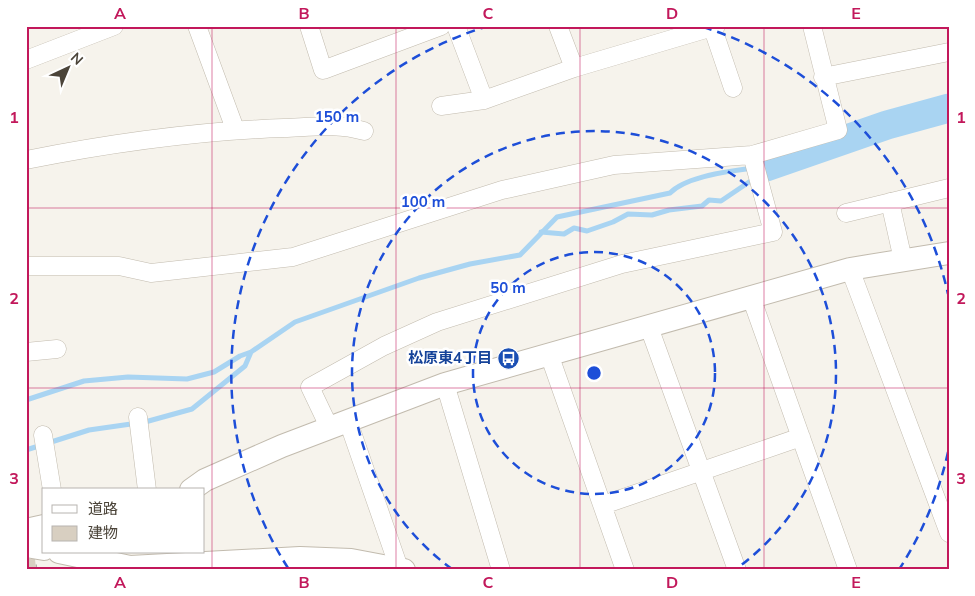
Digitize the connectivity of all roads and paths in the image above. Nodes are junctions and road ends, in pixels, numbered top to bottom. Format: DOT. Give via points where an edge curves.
graph roads {
  1 [pos="114,26"];
  2 [pos="197,26"];
  3 [pos="309,26"];
  4 [pos="442,26"];
  5 [pos="456,26"];
  6 [pos="558,26"];
  7 [pos="812,26"];
  8 [pos="713,27"];
  9 [pos="949,52"];
  10 [pos="26,60"];
  11 [pos="574,68"];
  12 [pos="823,77"];
  13 [pos="733,88"];
  14 [pos="484,100"];
  15 [pos="442,106"];
  16 [pos="235,129"];
  17 [pos="364,130"];
  18 [pos="752,155"];
  19 [pos="26,160"];
  20 [pos="949,188"];
  21 [pos="890,202"];
  22 [pos="846,213"];
  23 [pos="949,254"];
  24 [pos="903,260"];
  25 [pos="26,266"];
  26 [pos="850,269"];
  27 [pos="751,297"];
  28 [pos="649,327"];
  29 [pos="56,349"];
  30 [pos="26,352"];
  31 [pos="549,354"];
  32 [pos="445,384"];
  33 [pos="138,417"];
  34 [pos="339,425"];
  35 [pos="43,435"];
  36 [pos="801,437"];
  37 [pos="701,471"];
  38 [pos="52,488"];
  39 [pos="147,488"];
  40 [pos="193,488"];
  41 [pos="603,506"];
  42 [pos="42,526"];
  43 [pos="26,530"];
  44 [pos="949,533"];
  45 [pos="26,546"];
  46 [pos="42,549"];
  47 [pos="68,554"];
  48 [pos="299,564"];
  49 [pos="205,566"];
  50 [pos="401,569"];
  51 [pos="501,570"];
  52 [pos="625,570"];
  53 [pos="737,570"];
  54 [pos="848,570"];
  1 -- 10 [label="street"];
  2 -- 16 [label="street"];
  3 -- 4 [label="street" via="323,70"];
  5 -- 14 [label="street"];
  6 -- 11 [label="street"];
  7 -- 12 [label="street"];
  8 -- 11 [label="street"];
  8 -- 13 [label="street"];
  9 -- 12 [label="street"];
  11 -- 14 [label="street"];
  12 -- 18 [label="street" via="838,130"];
  14 -- 15 [label="street"];
  16 -- 17 [label="street" via="344,125"];
  16 -- 19 [label="street" via="98,146"];
  18 -- 25 [label="street" via="614,165 558,177 502,190 293,257 151,272 119,266"];
  18 -- 34 [label="street" via="773,232 622,264 437,322 393,342 310,388"];
  20 -- 21 [label="street"];
  21 -- 22 [label="street"];
  21 -- 24 [label="street"];
  23 -- 24 [label="street"];
  24 -- 26 [label="street"];
  26 -- 27 [label="street"];
  26 -- 44 [label="street"];
  27 -- 28 [label="street"];
  27 -- 36 [label="street"];
  28 -- 31 [label="street"];
  28 -- 37 [label="street"];
  29 -- 30 [label="street"];
  31 -- 32 [label="street"];
  31 -- 41 [label="street"];
  32 -- 34 [label="street"];
  32 -- 51 [label="street"];
  33 -- 39 [label="street"];
  34 -- 40 [label="street" via="230,469"];
  34 -- 50 [label="street"];
  35 -- 38 [label="street"];
  36 -- 37 [label="street"];
  36 -- 54 [label="street"];
  37 -- 41 [label="street"];
  37 -- 53 [label="street"];
  41 -- 52 [label="street"];
  42 -- 43 [label="street"];
  45 -- 46 [label="street"];
  47 -- 49 [label="street" via="130,567"];
  48 -- 49 [label="street"];
  48 -- 50 [label="street" via="351,560"];
}
